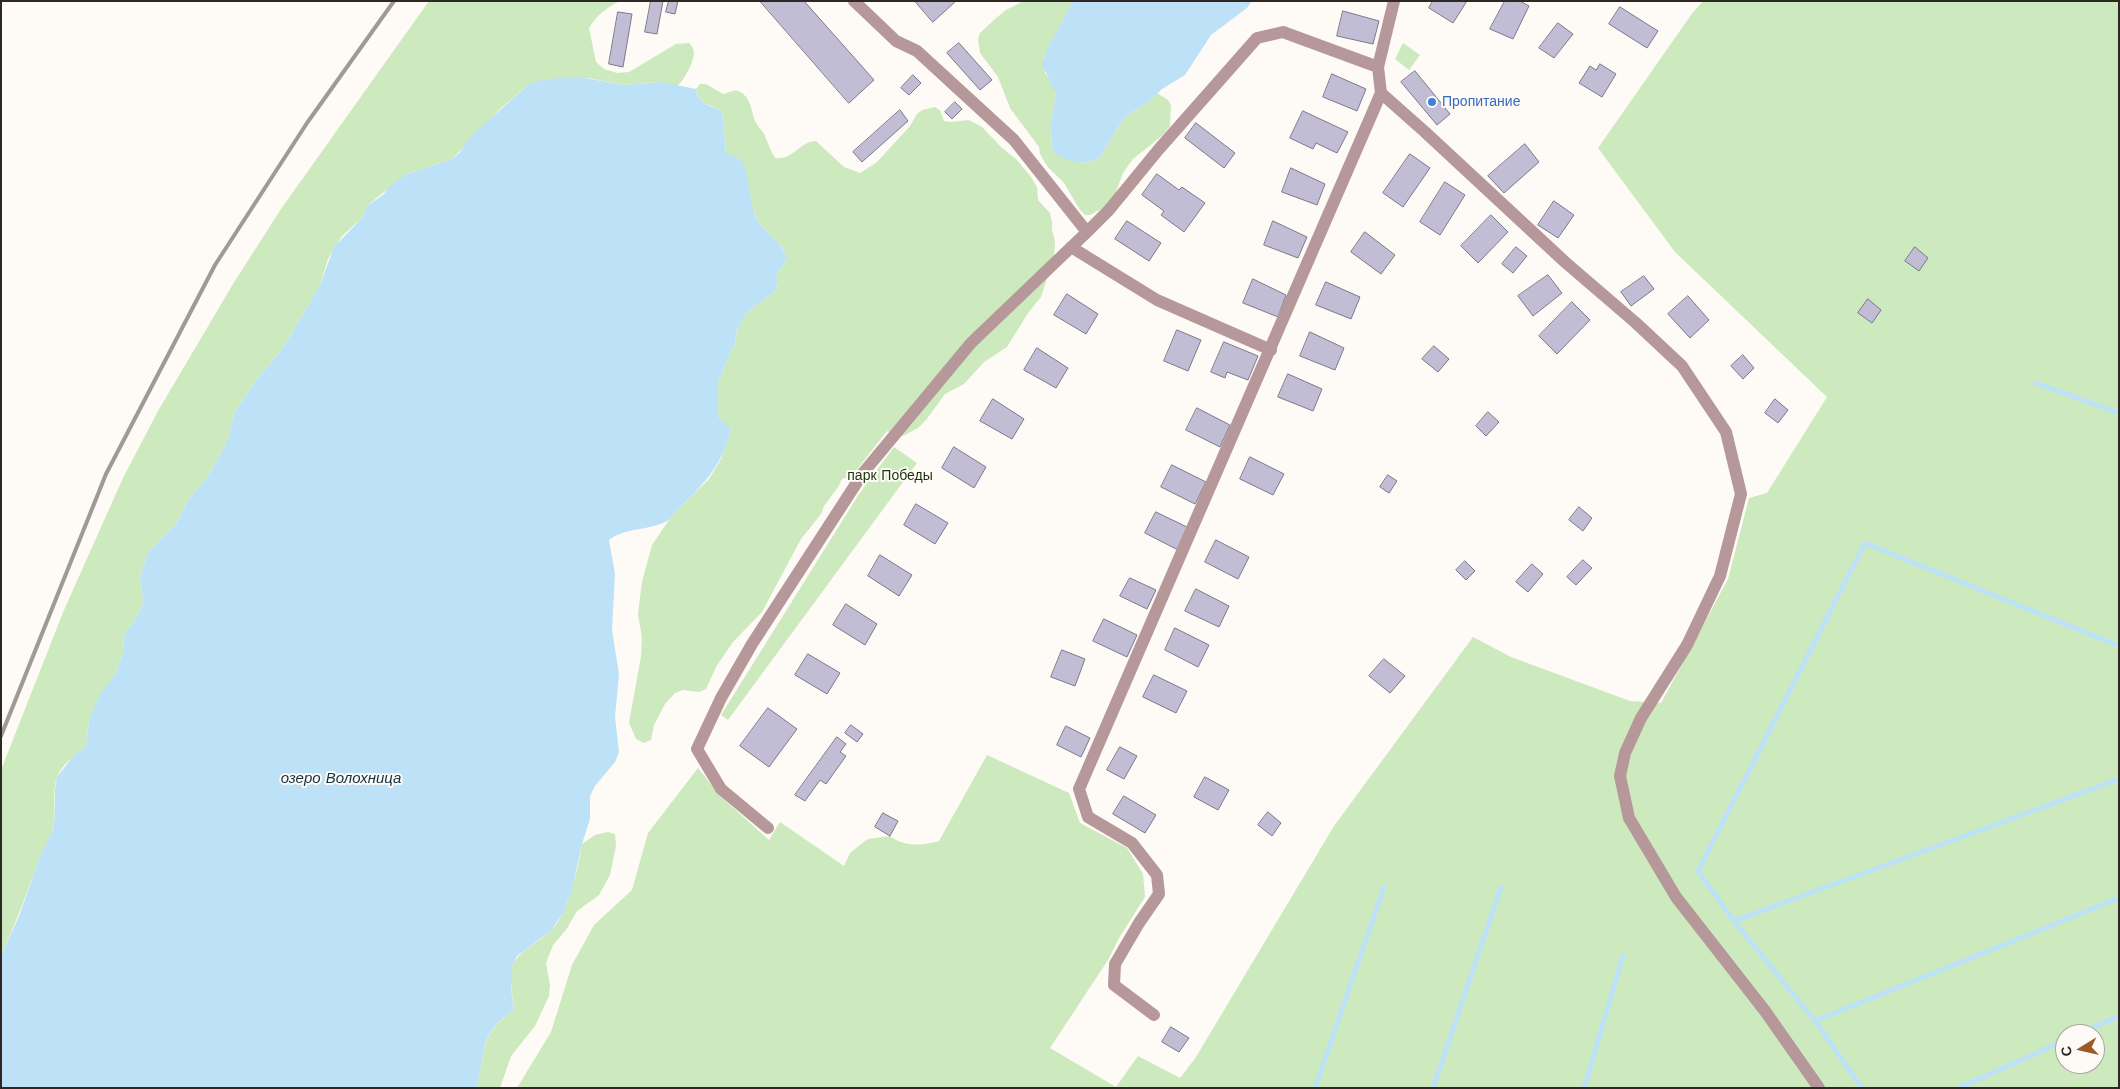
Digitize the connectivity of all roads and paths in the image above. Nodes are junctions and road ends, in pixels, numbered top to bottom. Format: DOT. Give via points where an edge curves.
graph roads {
  1 [pos="854,1"];
  2 [pos="1394,1"];
  3 [pos="1378,68"];
  4 [pos="1381,93"];
  5 [pos="1086,232"];
  6 [pos="1072,247"];
  7 [pos="1270,350"];
  8 [pos="768,828"];
  9 [pos="1154,1015"];
  10 [pos="1819,1088"];
  1 -- 5 [label="street" via="896,41 917,51 1014,140"];
  2 -- 3 [label="street"];
  3 -- 4 [label="street"];
  3 -- 5 [label="street" via="1283,32 1257,38 1159,148 1109,210"];
  4 -- 7 [label="street"];
  4 -- 10 [label="street" via="1682,366 1726,432 1741,494 1720,576 1687,645 1641,718 1625,753 1620,776 1629,818 1676,897 1765,1011"];
  5 -- 6 [label="street"];
  6 -- 7 [label="street" via="1157,300"];
  6 -- 8 [label="street" via="971,343 863,473 752,644 721,698 697,749 721,789"];
  7 -- 9 [label="street" via="1079,789 1088,816 1132,843 1157,875 1160,894 1115,964 1114,985"];
}
